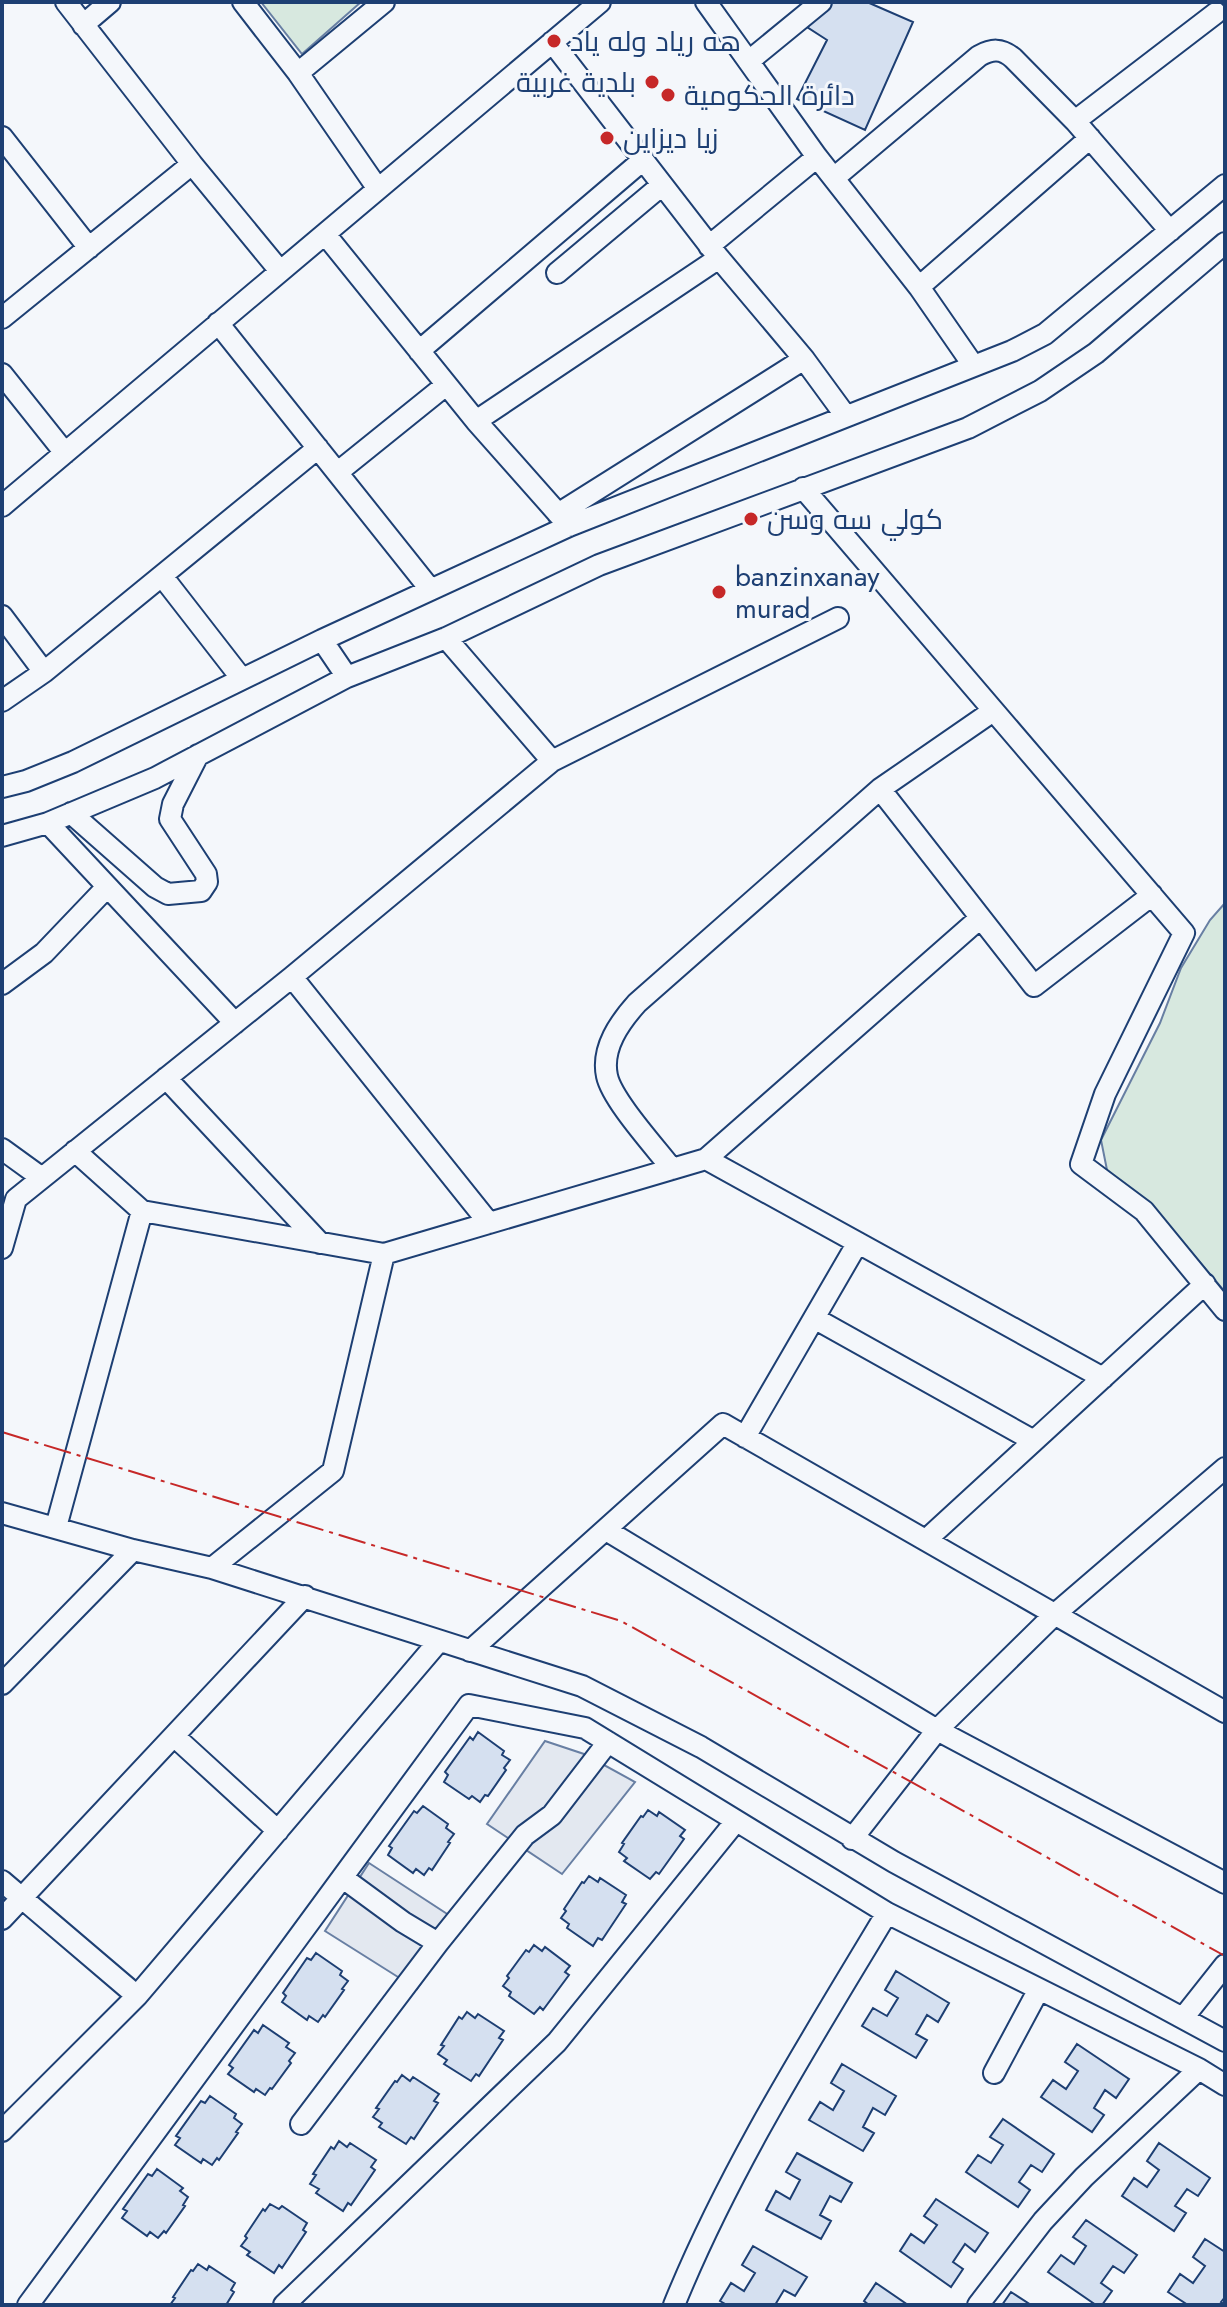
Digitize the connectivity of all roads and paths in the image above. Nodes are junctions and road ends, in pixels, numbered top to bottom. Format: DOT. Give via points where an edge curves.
graph roads {
  1 [pos="66,2"];
  2 [pos="110,2"];
  3 [pos="243,2"];
  4 [pos="384,2"];
  5 [pos="600,2"];
  6 [pos="706,2"];
  7 [pos="821,2"];
  8 [pos="1213,11"];
  9 [pos="83,25"];
  10 [pos="552,42"];
  11 [pos="749,61"];
  12 [pos="298,73"];
  13 [pos="1075,121"];
  14 [pos="2,137"];
  15 [pos="1090,138"];
  16 [pos="817,157"];
  17 [pos="643,160"];
  18 [pos="192,164"];
  19 [pos="834,178"];
  20 [pos="662,185"];
  21 [pos="1225,185"];
  22 [pos="378,189"];
  23 [pos="1170,231"];
  24 [pos="325,234"];
  25 [pos="1225,243"];
  26 [pos="89,248"];
  27 [pos="714,252"];
  28 [pos="280,271"];
  29 [pos="557,273"];
  30 [pos="919,287"];
  31 [pos="2,318"];
  32 [pos="218,323"];
  33 [pos="419,351"];
  34 [pos="804,359"];
  35 [pos="973,365"];
  36 [pos="2,374"];
  37 [pos="446,385"];
  38 [pos="845,415"];
  39 [pos="476,421"];
  40 [pos="318,448"];
  41 [pos="65,453"];
  42 [pos="338,472"];
  43 [pos="803,488"];
  44 [pos="2,506"];
  45 [pos="563,520"];
  46 [pos="162,576"];
  47 [pos="430,589"];
  48 [pos="2,616"];
  49 [pos="838,618"];
  50 [pos="446,638"];
  51 [pos="322,640"];
  52 [pos="44,672"];
  53 [pos="347,677"];
  54 [pos="242,679"];
  55 [pos="2,701"];
  56 [pos="993,711"];
  57 [pos="198,755"];
  58 [pos="552,761"];
  59 [pos="2,787"];
  60 [pos="880,789"];
  61 [pos="71,813"];
  62 [pos="48,823"];
  63 [pos="2,836"];
  64 [pos="107,887"];
  65 [pos="1152,895"];
  66 [pos="979,919"];
  67 [pos="292,977"];
  68 [pos="2,984"];
  69 [pos="235,1023"];
  70 [pos="166,1078"];
  71 [pos="2,1149"];
  72 [pos="75,1151"];
  73 [pos="706,1159"];
  74 [pos="672,1169"];
  75 [pos="42,1178"];
  76 [pos="142,1211"];
  77 [pos="489,1223"];
  78 [pos="320,1243"];
  79 [pos="857,1244"];
  80 [pos="2,1248"];
  81 [pos="384,1254"];
  82 [pos="1205,1284"];
  83 [pos="1225,1310"];
  84 [pos="814,1318"];
  85 [pos="1103,1378"];
  86 [pos="745,1437"];
  87 [pos="1034,1441"];
  88 [pos="1225,1468"];
  89 [pos="2,1513"];
  90 [pos="56,1527"];
  91 [pos="606,1530"];
  92 [pos="926,1540"];
  93 [pos="133,1550"];
  94 [pos="212,1568"];
  95 [pos="305,1596"];
  96 [pos="1055,1614"];
  97 [pos="439,1641"];
  98 [pos="470,1651"];
  99 [pos="2,1684"];
  100 [pos="1225,1712"];
  101 [pos="937,1730"];
  102 [pos="174,1736"];
  103 [pos="608,1742"];
  104 [pos="736,1821"];
  105 [pos="278,1831"];
  106 [pos="852,1839"];
  107 [pos="343,1878"];
  108 [pos="2,1881"];
  109 [pos="1225,1883"];
  110 [pos="23,1897"];
  111 [pos="887,1913"];
  112 [pos="2,1919"];
  113 [pos="438,1943"];
  114 [pos="1225,1965"];
  115 [pos="1039,1989"];
  116 [pos="137,1996"];
  117 [pos="1183,2018"];
  118 [pos="1225,2041"];
  119 [pos="1199,2069"];
  120 [pos="994,2073"];
  121 [pos="1225,2085"];
  122 [pos="301,2124"];
  123 [pos="2,2131"];
  124 [pos="28,2305"];
  125 [pos="284,2305"];
  126 [pos="674,2305"];
  127 [pos="978,2305"];
  1 -- 9 [label="street"];
  2 -- 9 [label="street"];
  3 -- 12 [label="street"];
  4 -- 12 [label="street"];
  5 -- 10 [label="street"];
  6 -- 11 [label="street"];
  7 -- 11 [label="street"];
  8 -- 13 [label="street"];
  9 -- 18 [label="street"];
  10 -- 17 [label="street"];
  10 -- 22 [label="street"];
  11 -- 16 [label="street"];
  12 -- 22 [label="street"];
  13 -- 15 [label="street"];
  13 -- 19 [label="street" via="1006,52 988,51"];
  14 -- 26 [label="street"];
  15 -- 23 [label="street"];
  15 -- 30 [label="street"];
  16 -- 19 [label="street"];
  16 -- 27 [label="street"];
  17 -- 20 [label="street"];
  17 -- 33 [label="street"];
  18 -- 26 [label="street"];
  18 -- 28 [label="street"];
  19 -- 30 [label="street"];
  20 -- 27 [label="street"];
  20 -- 29 [label="street"];
  21 -- 23 [label="street"];
  22 -- 24 [label="street"];
  23 -- 35 [label="street" via="1045,334"];
  24 -- 28 [label="street"];
  24 -- 33 [label="street"];
  25 -- 43 [label="street" via="1096,353 1040,391 968,428"];
  26 -- 31 [label="street"];
  27 -- 34 [label="street"];
  27 -- 39 [label="street"];
  28 -- 32 [label="street"];
  30 -- 35 [label="street"];
  32 -- 40 [label="street"];
  32 -- 41 [label="street"];
  33 -- 37 [label="street"];
  34 -- 38 [label="street"];
  34 -- 45 [label="street"];
  35 -- 38 [label="street"];
  36 -- 41 [label="street"];
  37 -- 39 [label="street"];
  37 -- 42 [label="street"];
  38 -- 45 [label="street"];
  39 -- 45 [label="street"];
  40 -- 42 [label="street"];
  40 -- 46 [label="street"];
  41 -- 44 [label="street"];
  42 -- 47 [label="street"];
  43 -- 50 [label="street" via="599,565"];
  43 -- 56 [label="street"];
  45 -- 47 [label="street"];
  46 -- 52 [label="street"];
  46 -- 54 [label="street"];
  47 -- 51 [label="street"];
  48 -- 52 [label="street"];
  49 -- 58 [label="street"];
  50 -- 53 [label="street"];
  50 -- 58 [label="street"];
  51 -- 53 [label="street"];
  51 -- 54 [label="street"];
  52 -- 55 [label="street"];
  53 -- 57 [label="street"];
  54 -- 59 [label="street" via="73,762"];
  56 -- 60 [label="street"];
  56 -- 65 [label="street"];
  57 -- 61 [label="street"];
  57 -- 61 [label="street" via="170,819 206,874 201,891 168,894 155,887"];
  58 -- 67 [label="street"];
  60 -- 66 [label="street"];
  60 -- 74 [label="street" via="619,1023 608,1050 607,1076"];
  61 -- 62 [label="street"];
  62 -- 63 [label="street"];
  62 -- 64 [label="street"];
  64 -- 68 [label="street" via="44,953"];
  64 -- 69 [label="street"];
  65 -- 66 [label="street" via="1034,986"];
  65 -- 82 [label="street" via="1184,933 1105,1094 1081,1164 1144,1211"];
  66 -- 73 [label="street"];
  67 -- 69 [label="street"];
  67 -- 77 [label="street"];
  69 -- 70 [label="street"];
  70 -- 72 [label="street"];
  70 -- 78 [label="street"];
  71 -- 75 [label="street"];
  72 -- 75 [label="street"];
  72 -- 76 [label="street"];
  73 -- 74 [label="street"];
  73 -- 79 [label="street"];
  74 -- 77 [label="street"];
  75 -- 80 [label="street" via="16,1199"];
  76 -- 78 [label="street"];
  76 -- 90 [label="street"];
  77 -- 81 [label="street"];
  78 -- 81 [label="street"];
  79 -- 84 [label="street"];
  79 -- 85 [label="street"];
  81 -- 94 [label="street" via="333,1471"];
  82 -- 83 [label="street"];
  82 -- 85 [label="street"];
  84 -- 86 [label="street"];
  84 -- 87 [label="street"];
  85 -- 87 [label="street"];
  86 -- 91 [label="street" via="723,1424"];
  86 -- 92 [label="street"];
  87 -- 92 [label="street"];
  88 -- 96 [label="street"];
  89 -- 90 [label="street"];
  90 -- 93 [label="street"];
  91 -- 98 [label="street"];
  91 -- 101 [label="street"];
  92 -- 96 [label="street"];
  93 -- 94 [label="street"];
  93 -- 99 [label="street"];
  94 -- 95 [label="street"];
  95 -- 97 [label="street"];
  95 -- 102 [label="street"];
  96 -- 100 [label="street"];
  96 -- 101 [label="street"];
  97 -- 98 [label="street"];
  97 -- 105 [label="street"];
  98 -- 106 [label="street" via="582,1686 701,1747"];
  101 -- 106 [label="street"];
  101 -- 109 [label="street"];
  102 -- 105 [label="street"];
  102 -- 110 [label="street"];
  103 -- 104 [label="street"];
  103 -- 107 [label="street" via="585,1728 469,1705"];
  103 -- 113 [label="street" via="552,1815 525,1835"];
  104 -- 111 [label="street"];
  104 -- 125 [label="street" via="557,2042"];
  105 -- 116 [label="street"];
  106 -- 117 [label="street"];
  107 -- 113 [label="street"];
  107 -- 124 [label="street"];
  108 -- 110 [label="street"];
  110 -- 112 [label="street"];
  110 -- 116 [label="street"];
  111 -- 115 [label="street"];
  111 -- 126 [label="street" via="779,2094"];
  113 -- 122 [label="street"];
  114 -- 117 [label="street"];
  115 -- 119 [label="street"];
  115 -- 120 [label="street"];
  116 -- 123 [label="street"];
  117 -- 118 [label="street"];
  119 -- 121 [label="street"];
  119 -- 127 [label="street" via="1084,2177"];
}
